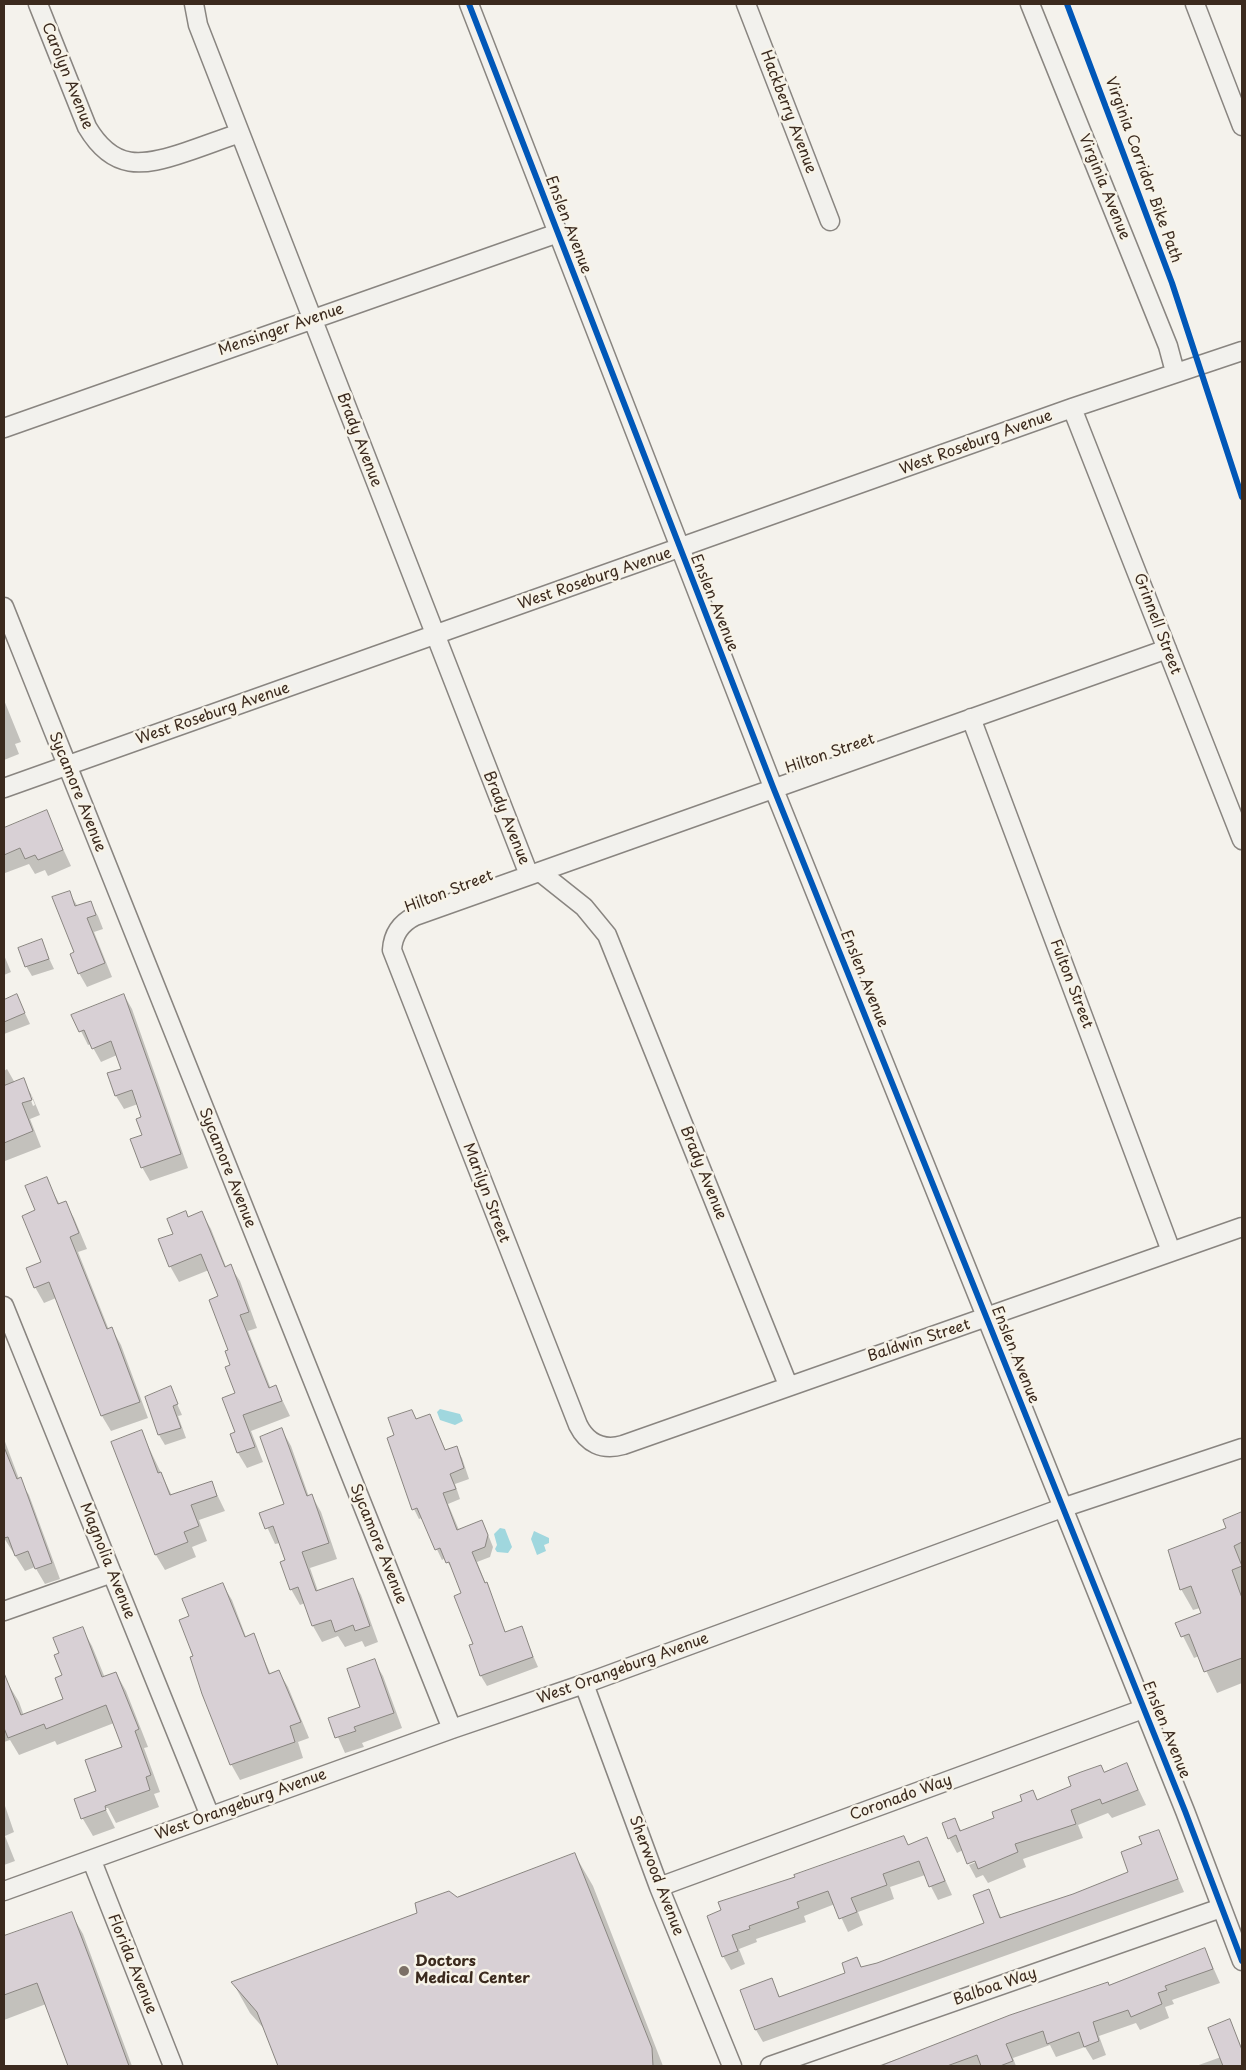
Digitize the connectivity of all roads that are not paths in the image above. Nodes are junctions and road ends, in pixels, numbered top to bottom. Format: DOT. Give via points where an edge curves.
graph roads {
  1 [pos="38,4"];
  2 [pos="194,4"];
  3 [pos="469,4"];
  4 [pos="746,4"];
  5 [pos="1030,4"];
  6 [pos="1195,4"];
  7 [pos="1242,126"];
  8 [pos="240,133"];
  9 [pos="830,221"];
  10 [pos="558,232"];
  11 [pos="313,318"];
  12 [pos="1242,351"];
  13 [pos="1175,372"];
  14 [pos="1072,408"];
  15 [pos="4,428"];
  16 [pos="680,549"];
  17 [pos="4,607"];
  18 [pos="434,636"];
  19 [pos="1167,649"];
  20 [pos="971,718"];
  21 [pos="66,766"];
  22 [pos="773,787"];
  23 [pos="4,788"];
  24 [pos="1242,840"];
  25 [pos="534,874"];
  26 [pos="396,935"];
  27 [pos="1242,1227"];
  28 [pos="1172,1251"];
  29 [pos="4,1306"];
  30 [pos="986,1319"];
  31 [pos="9,1333"];
  32 [pos="788,1385"];
  33 [pos="595,1445"];
  34 [pos="1242,1448"];
  35 [pos="1062,1508"];
  36 [pos="112,1573"];
  37 [pos="4,1611"];
  38 [pos="584,1684"];
  39 [pos="1143,1709"];
  40 [pos="452,1729"];
  41 [pos="210,1816"];
  42 [pos="92,1861"];
  43 [pos="659,1887"];
  44 [pos="4,1891"];
  45 [pos="1221,1908"];
  46 [pos="1242,1961"];
  47 [pos="173,2066"];
  48 [pos="732,2066"];
  49 [pos="770,2066"];
  1 -- 8 [label="street, Carolyn Avenue" via="87,127 106,152 122,161 147,163"];
  2 -- 8 [label="street, Brady Avenue" via="198,25"];
  3 -- 10 [label="street, Enslen Avenue"];
  4 -- 9 [label="street, Hackberry Avenue"];
  5 -- 13 [label="street, Virginia Avenue" via="1168,346"];
  6 -- 7 [label="street"];
  8 -- 11 [label="street, Brady Avenue"];
  10 -- 11 [label="street, Mensinger Avenue"];
  10 -- 16 [label="street, Enslen Avenue"];
  11 -- 15 [label="street, Mensinger Avenue"];
  11 -- 18 [label="street, Brady Avenue"];
  12 -- 13 [label="street, West Roseburg Avenue"];
  13 -- 14 [label="street, West Roseburg Avenue"];
  14 -- 16 [label="street, West Roseburg Avenue"];
  14 -- 19 [label="street, Grinnell Street"];
  16 -- 18 [label="street, West Roseburg Avenue"];
  16 -- 22 [label="street, Enslen Avenue"];
  17 -- 21 [label="street, Sycamore Avenue"];
  18 -- 21 [label="street, West Roseburg Avenue"];
  18 -- 25 [label="street, Brady Avenue"];
  19 -- 20 [label="street, Hilton Street"];
  19 -- 24 [label="street, Grinnell Street"];
  20 -- 22 [label="street, Hilton Street"];
  20 -- 28 [label="street, Fulton Street"];
  21 -- 23 [label="street, West Roseburg Avenue"];
  21 -- 40 [label="street, Sycamore Avenue"];
  22 -- 25 [label="street, Hilton Street"];
  22 -- 30 [label="street, Enslen Avenue"];
  25 -- 26 [label="street, Hilton Street" via="415,916 400,926"];
  25 -- 32 [label="street, Brady Avenue" via="584,907 607,935"];
  26 -- 33 [label="street, Marilyn Street" via="392,950 395,962 578,1425 583,1435"];
  27 -- 28 [label="street, Baldwin Street"];
  28 -- 30 [label="street, Baldwin Street"];
  29 -- 31 [label="street, Magnolia Avenue"];
  30 -- 32 [label="street, Baldwin Street"];
  30 -- 35 [label="street, Enslen Avenue"];
  31 -- 36 [label="street, Magnolia Avenue"];
  32 -- 33 [label="street, Baldwin Street" via="623,1445"];
  34 -- 35 [label="street, West Orangeburg Avenue"];
  35 -- 38 [label="street, West Orangeburg Avenue"];
  35 -- 39 [label="street, Enslen Avenue"];
  36 -- 37 [label="street"];
  36 -- 41 [label="street, Magnolia Avenue"];
  38 -- 40 [label="street, West Orangeburg Avenue"];
  38 -- 43 [label="street, Sherwood Avenue"];
  39 -- 43 [label="street, Coronado Way"];
  39 -- 45 [label="street, Enslen Avenue" via="1186,1811"];
  40 -- 41 [label="street, West Orangeburg Avenue"];
  41 -- 42 [label="street, West Orangeburg Avenue"];
  42 -- 44 [label="street, West Orangeburg Avenue"];
  42 -- 47 [label="street, Florida Avenue"];
  43 -- 48 [label="street, Sherwood Avenue"];
  45 -- 46 [label="street, Enslen Avenue"];
  45 -- 49 [label="street, Balboa Way"];
}
